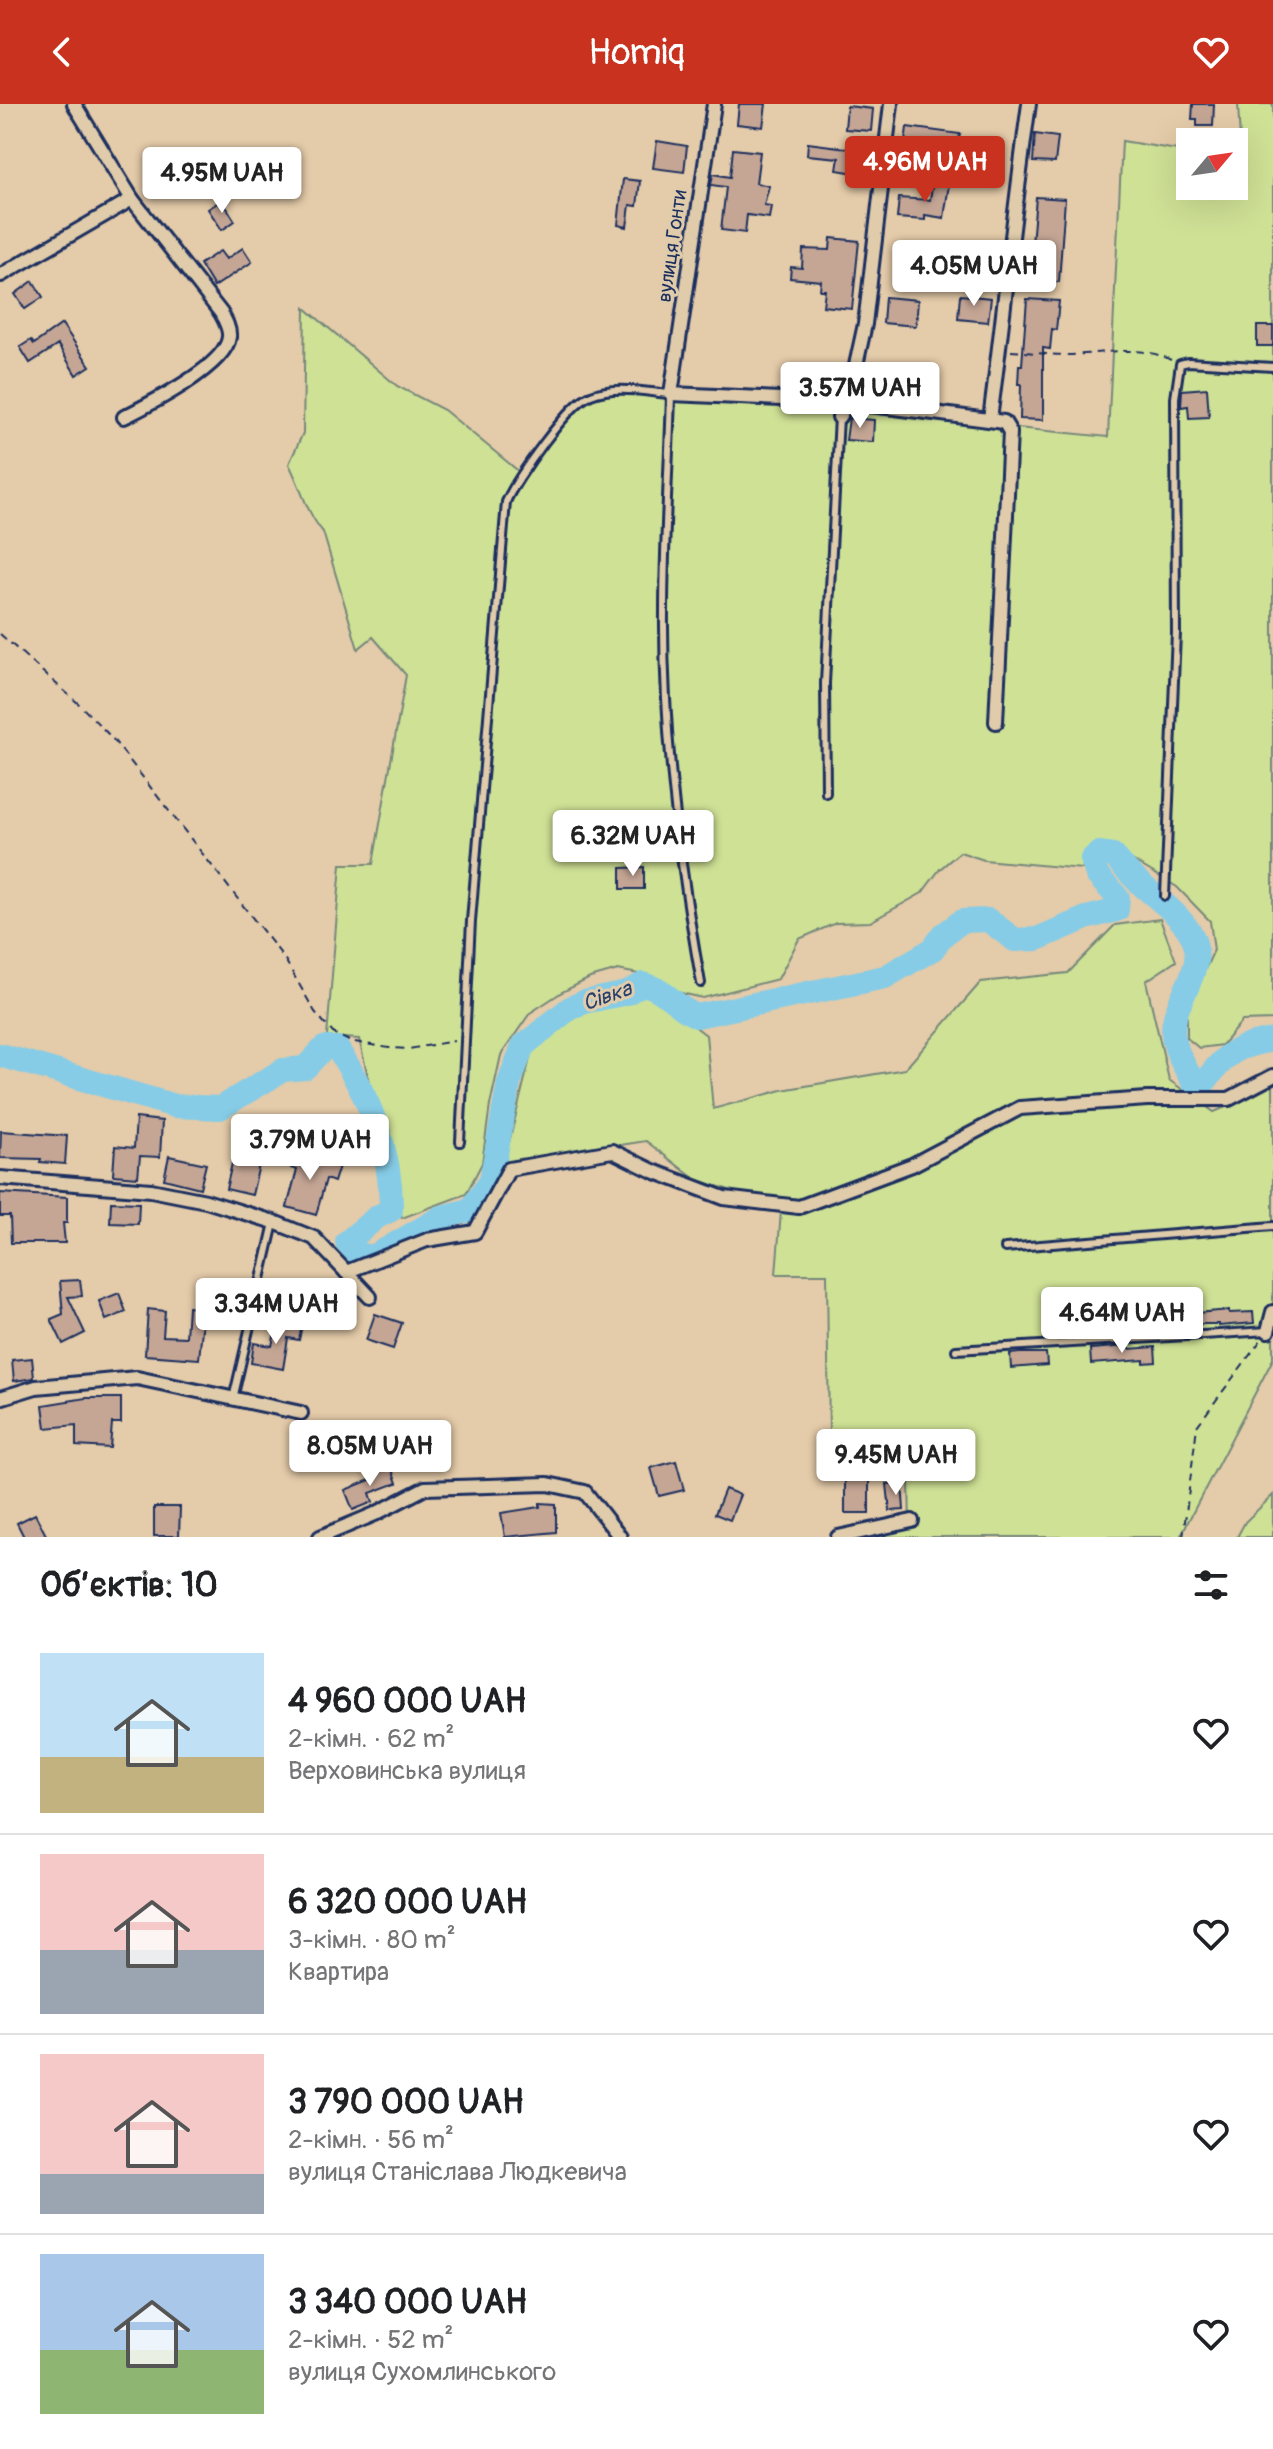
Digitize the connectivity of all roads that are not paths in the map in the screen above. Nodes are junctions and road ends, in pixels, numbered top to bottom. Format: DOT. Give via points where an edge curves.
graph roads {
  1 [pos="74,104"];
  2 [pos="714,104"];
  3 [pos="891,104"];
  4 [pos="1029,104"];
  5 [pos="132,199"];
  6 [pos="1,275"];
  7 [pos="1273,367"];
  8 [pos="671,394"];
  9 [pos="848,402"];
  10 [pos="124,417"];
  11 [pos="839,417"];
  12 [pos="990,419"];
  13 [pos="996,722"];
  14 [pos="826,793"];
  15 [pos="1165,896"];
  16 [pos="701,983"];
  17 [pos="1273,1076"];
  18 [pos="460,1142"];
  19 [pos="0,1178"];
  20 [pos="274,1222"];
  21 [pos="1273,1226"];
  22 [pos="1005,1248"];
  23 [pos="346,1272"];
  24 [pos="370,1297"];
  25 [pos="1273,1312"];
  26 [pos="1268,1331"];
  27 [pos="956,1350"];
  28 [pos="0,1398"];
  29 [pos="233,1399"];
  30 [pos="301,1413"];
  31 [pos="912,1521"];
  32 [pos="320,1537"];
  33 [pos="620,1537"];
  34 [pos="838,1537"];
  1 -- 5 [label="street"];
  2 -- 8 [label="street, вулиця Гонти"];
  3 -- 9 [label="street" via="865,324"];
  4 -- 12 [label="street"];
  5 -- 6 [label="street"];
  5 -- 10 [label="street" via="221,313 229,338 223,353 177,389"];
  7 -- 15 [label="lane" via="1180,364 1175,398 1176,633"];
  8 -- 9 [label="street"];
  8 -- 16 [label="lane" via="664,613 667,708 681,863"];
  8 -- 18 [label="lane" via="612,389 588,396 515,482 506,502 471,921"];
  9 -- 11 [label="street"];
  9 -- 12 [label="street"];
  11 -- 14 [label="lane" via="825,683"];
  12 -- 13 [label="street" via="1004,422 1010,432"];
  17 -- 23 [label="street" via="1229,1099 1020,1108 912,1165 799,1207 724,1198 612,1151 509,1169 475,1232 427,1240"];
  19 -- 20 [label="street" via="151,1190"];
  20 -- 23 [label="street" via="314,1238"];
  20 -- 29 [label="lane"];
  21 -- 22 [label="lane"];
  23 -- 24 [label="street"];
  25 -- 26 [label="street"];
  26 -- 27 [label="lane"];
  28 -- 29 [label="street" via="36,1387 137,1378"];
  29 -- 30 [label="street"];
  31 -- 34 [label="street"];
  32 -- 33 [label="street" via="425,1488 548,1484 585,1492"];
}
